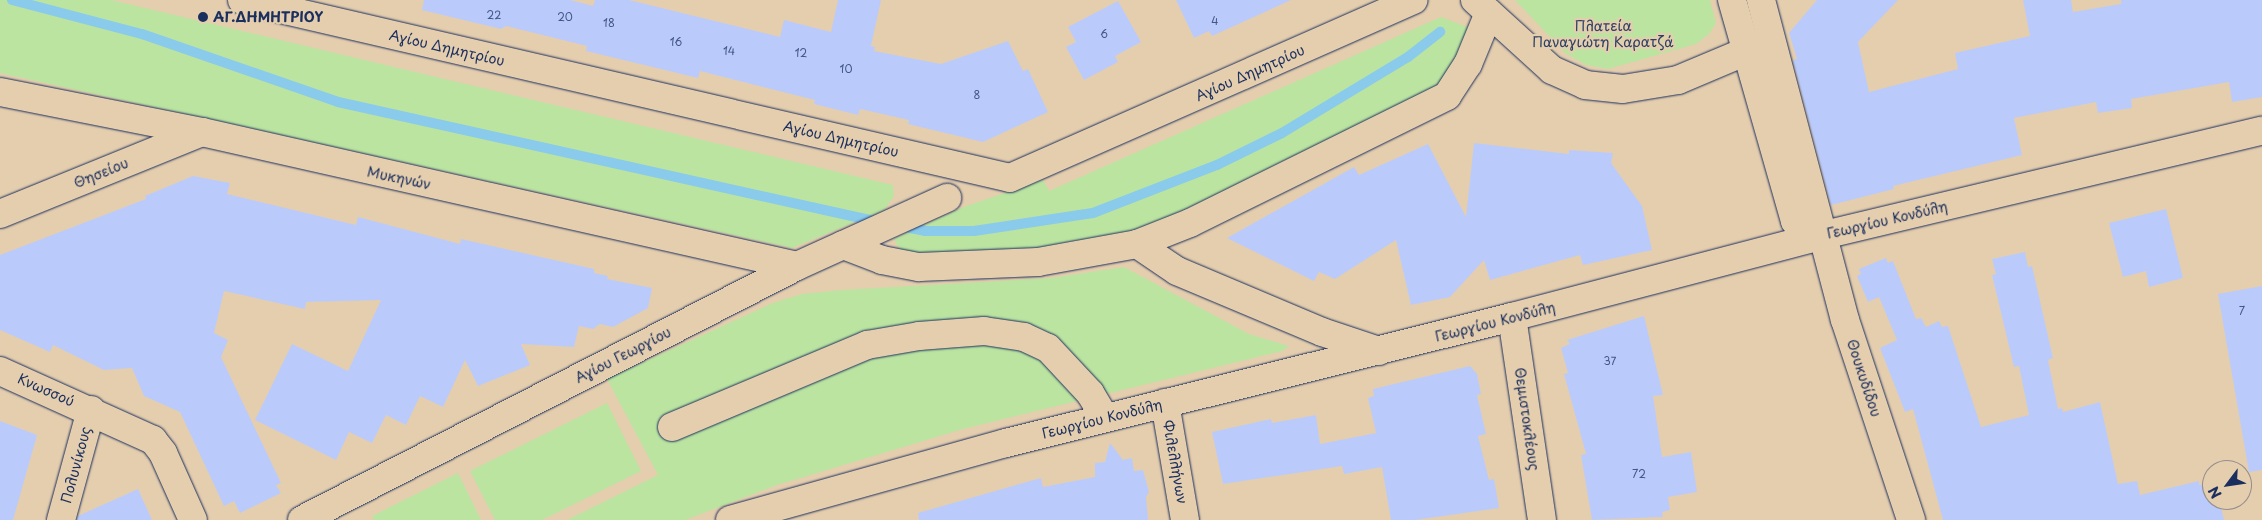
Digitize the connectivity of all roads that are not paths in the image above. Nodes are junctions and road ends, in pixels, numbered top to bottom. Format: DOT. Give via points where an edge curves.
graph roads {
  1 [pos="242,0"];
  2 [pos="1414,0"];
  3 [pos="1732,0"];
  4 [pos="1761,0"];
  5 [pos="1482,7"];
  6 [pos="1747,51"];
  7 [pos="0,92"];
  8 [pos="2262,131"];
  9 [pos="202,132"];
  10 [pos="939,201"];
  11 [pos="0,214"];
  12 [pos="1795,221"];
  13 [pos="1824,235"];
  14 [pos="853,240"];
  15 [pos="1137,244"];
  16 [pos="1782,248"];
  17 [pos="797,266"];
  18 [pos="1512,317"];
  19 [pos="1380,350"];
  20 [pos="0,371"];
  21 [pos="1165,403"];
  22 [pos="91,410"];
  23 [pos="1105,418"];
  24 [pos="672,427"];
  25 [pos="61,520"];
  26 [pos="193,520"];
  27 [pos="302,520"];
  28 [pos="730,520"];
  29 [pos="1185,520"];
  30 [pos="1542,520"];
  31 [pos="1911,520"];
  1 -- 2 [label="street, Αγίου Δημητρίου" via="1010,178"];
  3 -- 6 [label="street"];
  4 -- 13 [label="street, Θουκυδίδου"];
  5 -- 6 [label="street" via="1552,70 1585,85 1623,90 1678,80"];
  5 -- 15 [label="street" via="1468,64 1447,96 1190,223"];
  6 -- 12 [label="street"];
  7 -- 9 [label="street, Μυκηνών"];
  8 -- 13 [label="street, Γεωργίου Κονδύλη"];
  9 -- 11 [label="street, Θησείου"];
  9 -- 17 [label="street, Μυκηνών"];
  10 -- 14 [label="street, Αγίου Γεωργίου"];
  12 -- 13 [label="street" via="1809,234"];
  12 -- 16 [label="street"];
  13 -- 16 [label="street, Γεωργίου Κονδύλη"];
  13 -- 31 [label="street, Θουκυδίδου" via="1845,320"];
  14 -- 15 [label="street" via="882,260 919,268 1038,262"];
  14 -- 17 [label="street, Αγίου Γεωργίου"];
  15 -- 19 [label="street" via="1158,261 1207,285 1322,332"];
  16 -- 18 [label="street, Γεωργίου Κονδύλη"];
  17 -- 27 [label="street, Αγίου Γεωργίου"];
  18 -- 19 [label="street, Γεωργίου Κονδύλη"];
  18 -- 30 [label="street, Θεμιστοκλέους"];
  19 -- 21 [label="street, Γεωργίου Κονδύλη"];
  20 -- 22 [label="street, Κνωσσού"];
  21 -- 23 [label="street, Γεωργίου Κονδύλη"];
  21 -- 29 [label="street, Φιλελλήνων"];
  22 -- 25 [label="street, Πολυνίκους"];
  22 -- 26 [label="street, Κνωσσού" via="153,440 163,453"];
  23 -- 24 [label="street" via="1090,393 1048,348 1024,337 984,331 919,336 867,345"];
  23 -- 28 [label="street, Γεωργίου Κονδύλη" via="870,479"];
}
